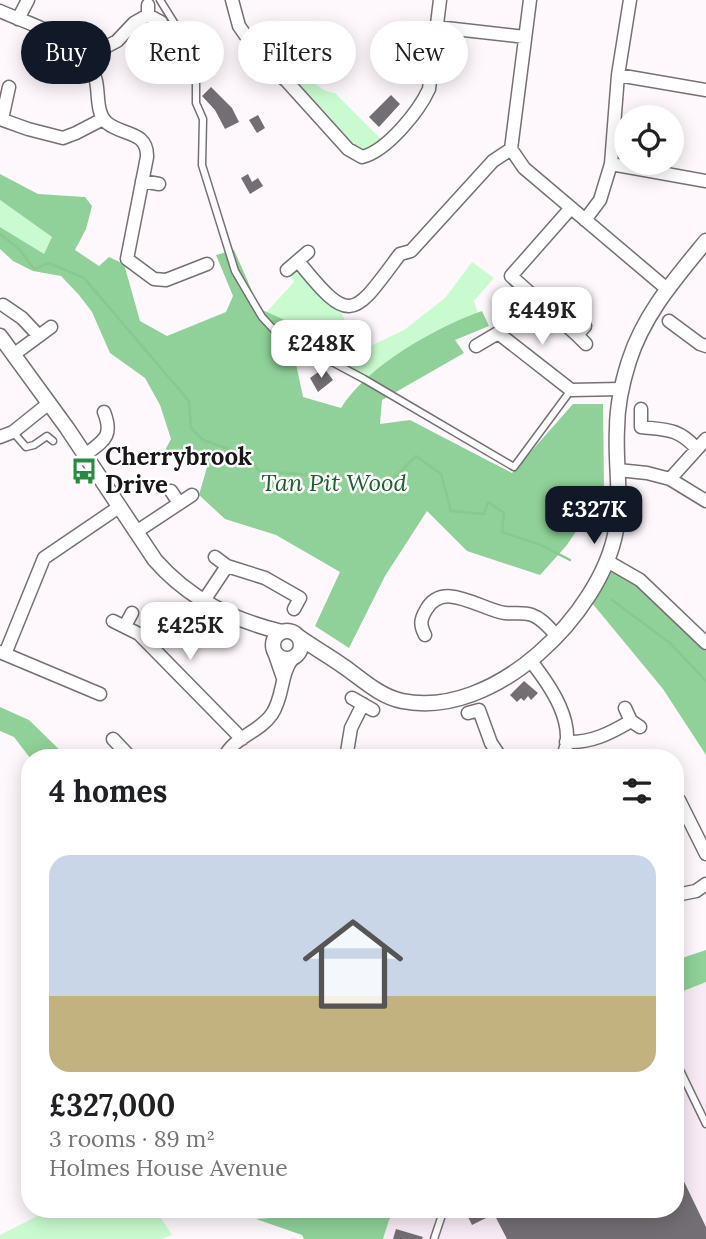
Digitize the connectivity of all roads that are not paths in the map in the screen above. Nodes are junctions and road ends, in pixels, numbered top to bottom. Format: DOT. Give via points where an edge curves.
graph roads {
  1 [pos="28,0"];
  2 [pos="232,0"];
  3 [pos="440,0"];
  4 [pos="530,0"];
  5 [pos="630,0"];
  6 [pos="152,7"];
  7 [pos="0,11"];
  8 [pos="18,19"];
  9 [pos="22,21"];
  10 [pos="438,21"];
  11 [pos="238,22"];
  12 [pos="468,31"];
  13 [pos="525,37"];
  14 [pos="111,44"];
  15 [pos="618,75"];
  16 [pos="95,84"];
  17 [pos="289,84"];
  18 [pos="430,84"];
  19 [pos="9,87"];
  20 [pos="706,90"];
  21 [pos="1,119"];
  22 [pos="103,119"];
  23 [pos="511,149"];
  24 [pos="611,164"];
  25 [pos="142,181"];
  26 [pos="706,181"];
  27 [pos="159,184"];
  28 [pos="570,209"];
  29 [pos="585,220"];
  30 [pos="706,242"];
  31 [pos="207,264"];
  32 [pos="287,270"];
  33 [pos="667,289"];
  34 [pos="11,305"];
  35 [pos="669,321"];
  36 [pos="51,327"];
  37 [pos="583,335"];
  38 [pos="0,336"];
  39 [pos="38,336"];
  40 [pos="476,346"];
  41 [pos="706,346"];
  42 [pos="13,355"];
  43 [pos="621,388"];
  44 [pos="570,390"];
  45 [pos="48,404"];
  46 [pos="641,409"];
  47 [pos="104,412"];
  48 [pos="13,432"];
  49 [pos="0,437"];
  50 [pos="53,441"];
  51 [pos="701,443"];
  52 [pos="85,455"];
  53 [pos="618,470"];
  54 [pos="670,479"];
  55 [pos="171,491"];
  56 [pos="192,495"];
  57 [pos="706,501"];
  58 [pos="179,503"];
  59 [pos="119,507"];
  60 [pos="136,532"];
  61 [pos="215,557"];
  62 [pos="607,561"];
  63 [pos="227,566"];
  64 [pos="203,602"];
  65 [pos="294,609"];
  66 [pos="132,613"];
  67 [pos="259,626"];
  68 [pos="282,632"];
  69 [pos="425,635"];
  70 [pos="557,636"];
  71 [pos="299,637"];
  72 [pos="706,643"];
  73 [pos="274,650"];
  74 [pos="319,651"];
  75 [pos="2,653"];
  76 [pos="295,656"];
  77 [pos="530,660"];
  78 [pos="93,675"];
  79 [pos="284,678"];
  80 [pos="88,688"];
  81 [pos="100,694"];
  82 [pos="363,704"];
  83 [pos="625,708"];
  84 [pos="479,710"];
  85 [pos="113,739"];
  86 [pos="242,739"];
  87 [pos="566,743"];
  88 [pos="139,744"];
  89 [pos="123,749"];
  90 [pos="135,749"];
  91 [pos="229,749"];
  92 [pos="348,749"];
  93 [pos="495,749"];
  94 [pos="564,749"];
  95 [pos="692,794"];
  96 [pos="684,798"];
  97 [pos="684,814"];
  98 [pos="706,855"];
  99 [pos="706,884"];
  100 [pos="684,893"];
  101 [pos="684,1079"];
  102 [pos="706,1124"];
  103 [pos="441,1218"];
  104 [pos="434,1239"];
  1 -- 8 [label="street"];
  2 -- 11 [label="street"];
  3 -- 10 [label="street"];
  4 -- 13 [label="street"];
  5 -- 15 [label="street"];
  6 -- 14 [label="street"];
  6 -- 44 [label="lane" via="188,45 196,103 203,119 202,165 236,271 276,332 514,467"];
  7 -- 8 [label="street"];
  8 -- 9 [label="street"];
  12 -- 13 [label="street"];
  13 -- 23 [label="street"];
  15 -- 20 [label="street"];
  15 -- 24 [label="street"];
  16 -- 22 [label="street"];
  17 -- 18 [label="street" via="348,149 368,156 418,109"];
  19 -- 21 [label="street"];
  21 -- 22 [label="street" via="63,138"];
  22 -- 25 [label="street" via="142,141 147,152"];
  23 -- 28 [label="street" via="524,168"];
  23 -- 32 [label="street" via="493,161 411,251 400,254 356,305 343,307 329,298 303,257"];
  24 -- 26 [label="street"];
  24 -- 29 [label="street" via="600,200"];
  25 -- 27 [label="street"];
  25 -- 31 [label="street" via="122,261 154,279 166,280"];
  28 -- 29 [label="street"];
  28 -- 37 [label="street" via="511,276"];
  29 -- 33 [label="street"];
  30 -- 33 [label="street"];
  33 -- 43 [label="street" via="639,333"];
  34 -- 39 [label="street"];
  35 -- 41 [label="street" via="689,329"];
  36 -- 39 [label="street"];
  38 -- 42 [label="street"];
  39 -- 42 [label="street"];
  40 -- 44 [label="street" via="498,333"];
  42 -- 45 [label="street"];
  43 -- 44 [label="street"];
  43 -- 53 [label="street"];
  45 -- 48 [label="street"];
  45 -- 52 [label="street"];
  46 -- 51 [label="street" via="641,427 675,431"];
  47 -- 52 [label="street" via="114,430"];
  48 -- 49 [label="street"];
  48 -- 50 [label="lane" via="26,447 47,436"];
  51 -- 54 [label="street"];
  52 -- 59 [label="street"];
  53 -- 54 [label="street"];
  53 -- 62 [label="street" via="616,531"];
  54 -- 57 [label="street"];
  55 -- 58 [label="street"];
  56 -- 58 [label="street"];
  58 -- 60 [label="street"];
  59 -- 60 [label="street"];
  59 -- 75 [label="street" via="44,558"];
  60 -- 64 [label="street" via="172,579"];
  61 -- 63 [label="street"];
  62 -- 70 [label="street" via="590,593"];
  62 -- 72 [label="street" via="640,580"];
  63 -- 64 [label="street"];
  63 -- 65 [label="street" via="265,578 300,598"];
  64 -- 67 [label="street"];
  66 -- 86 [label="street" via="119,624 139,634"];
  67 -- 68 [label="street"];
  67 -- 73 [label="street"];
  68 -- 71 [label="street"];
  68 -- 73 [label="street" via="276,636"];
  69 -- 70 [label="street" via="421,618 429,605 448,596 505,613 535,616"];
  70 -- 77 [label="street"];
  71 -- 74 [label="street"];
  71 -- 76 [label="street" via="301,646"];
  73 -- 76 [label="street" via="281,658"];
  73 -- 79 [label="street"];
  74 -- 76 [label="street"];
  74 -- 77 [label="street" via="382,694 424,703 482,690"];
  75 -- 80 [label="street"];
  76 -- 79 [label="street"];
  77 -- 87 [label="street" via="559,705"];
  78 -- 80 [label="street"];
  79 -- 86 [label="street" via="271,715"];
  80 -- 81 [label="street"];
  82 -- 92 [label="street" via="351,728"];
  83 -- 87 [label="street" via="636,724 584,743"];
  84 -- 93 [label="street"];
  85 -- 89 [label="street"];
  86 -- 91 [label="street"];
  87 -- 94 [label="street"];
  88 -- 90 [label="street"];
  95 -- 96 [label="street"];
  97 -- 98 [label="street"];
  99 -- 100 [label="street"];
  101 -- 102 [label="lane"];
  103 -- 104 [label="lane"];
}
